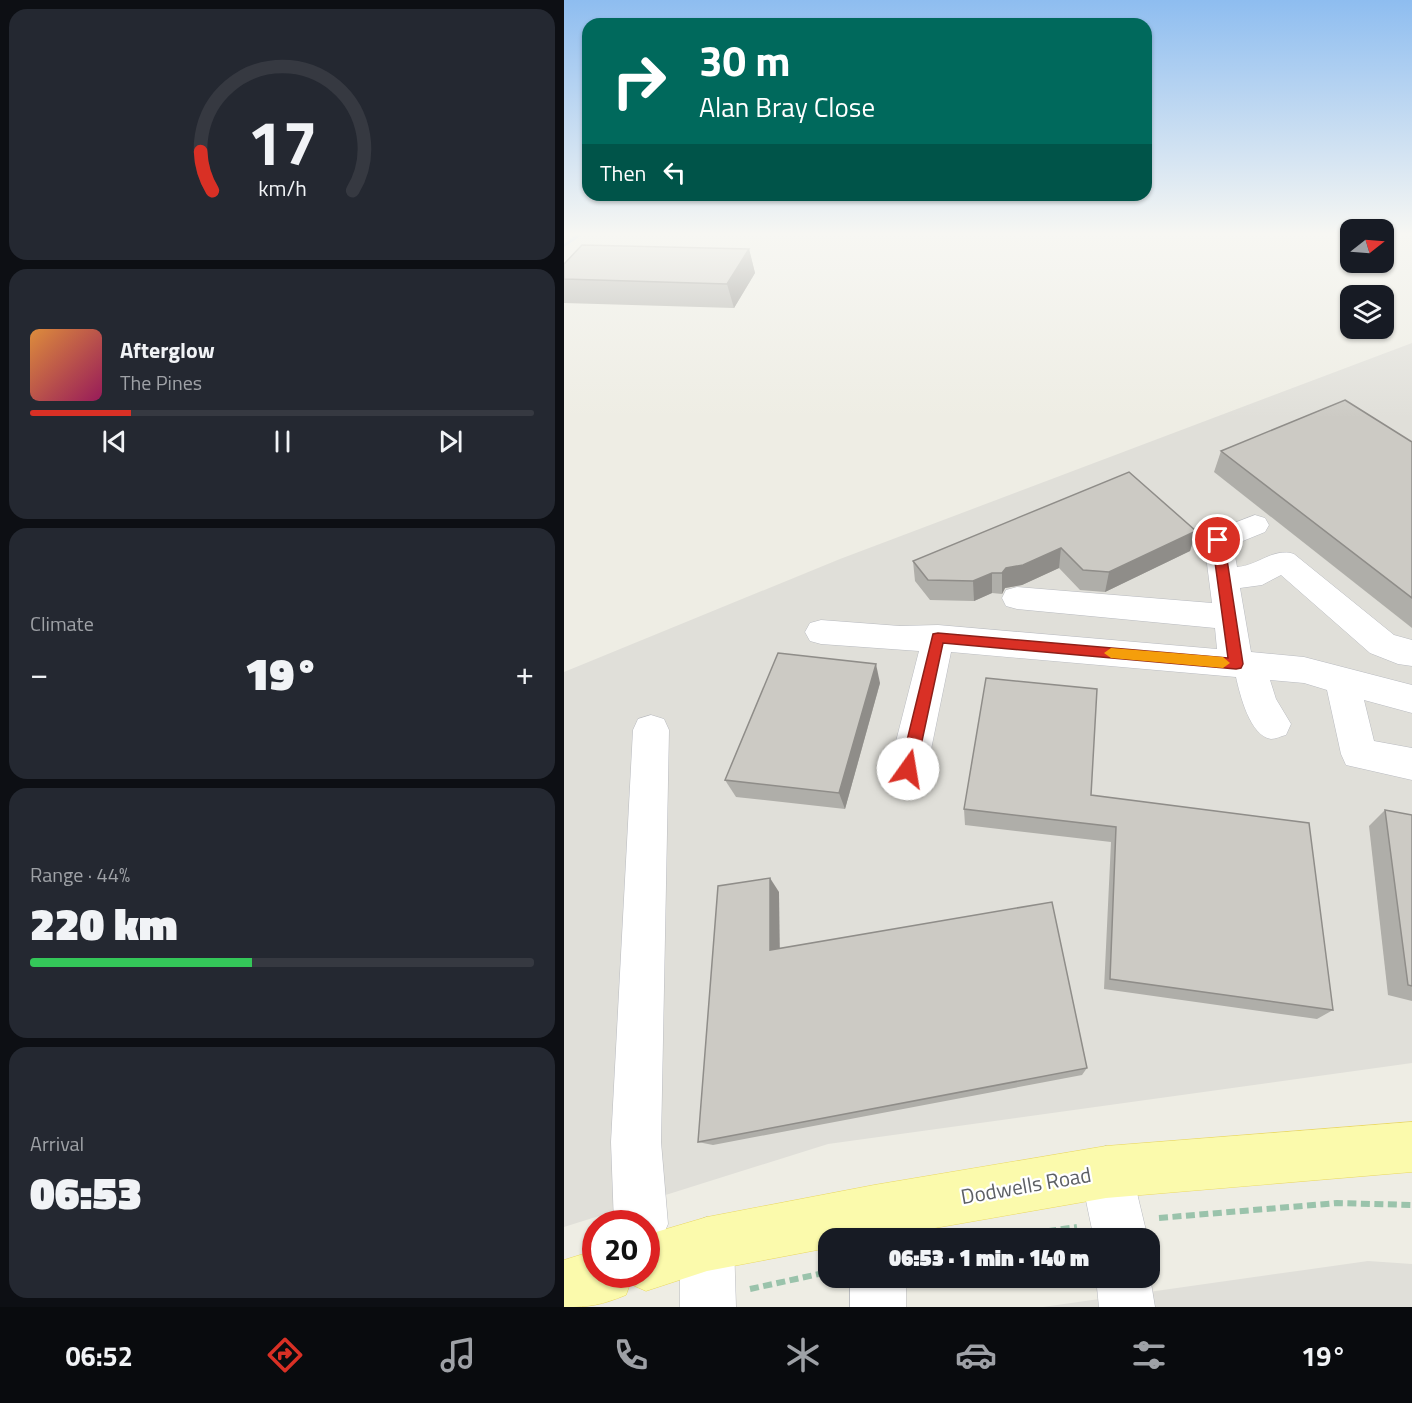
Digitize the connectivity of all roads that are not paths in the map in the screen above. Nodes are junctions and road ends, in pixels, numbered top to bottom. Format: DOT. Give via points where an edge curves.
graph roads {
  1 [pos="1256,525"];
  2 [pos="1224,578"];
  3 [pos="1017,598"];
  4 [pos="1230,617"];
  5 [pos="821,632"];
  6 [pos="938,638"];
  7 [pos="1412,653"];
  8 [pos="1243,664"];
  9 [pos="1342,680"];
  10 [pos="1412,699"];
  11 [pos="1273,724"];
  12 [pos="651,730"];
  13 [pos="1412,764"];
  14 [pos="908,769"];
  15 [pos="1412,1147"];
  16 [pos="1106,1172"];
  17 [pos="640,1210"];
  18 [pos="875,1226"];
  19 [pos="1119,1228"];
  20 [pos="708,1244"];
  21 [pos="660,1259"];
  22 [pos="582,1282"];
  23 [pos="564,1288"];
  24 [pos="878,1288"];
  25 [pos="1125,1288"];
  26 [pos="708,1303"];
  27 [pos="878,1307"];
  28 [pos="1127,1307"];
  1 -- 2 [label="street" via="1218,540"];
  2 -- 4 [label="street"];
  2 -- 7 [label="street" via="1251,577 1284,561 1382,644"];
  3 -- 4 [label="street"];
  4 -- 8 [label="street"];
  5 -- 6 [label="street"];
  6 -- 8 [label="street"];
  6 -- 14 [label="street"];
  8 -- 9 [label="street" via="1304,670"];
  8 -- 11 [label="street"];
  9 -- 10 [label="street"];
  9 -- 13 [label="street" via="1359,754"];
  12 -- 17 [label="street" via="636,1142"];
  15 -- 16 [label="main road, Dodwells Road"];
  16 -- 18 [label="main road, Dodwells Road"];
  16 -- 19 [label="street"];
  18 -- 20 [label="main road, Dodwells Road"];
  20 -- 21 [label="main road, Dodwells Road"];
  20 -- 26 [label="street"];
  22 -- 23 [label="main road"];
  24 -- 27 [label="street"];
  25 -- 28 [label="street"];
}
